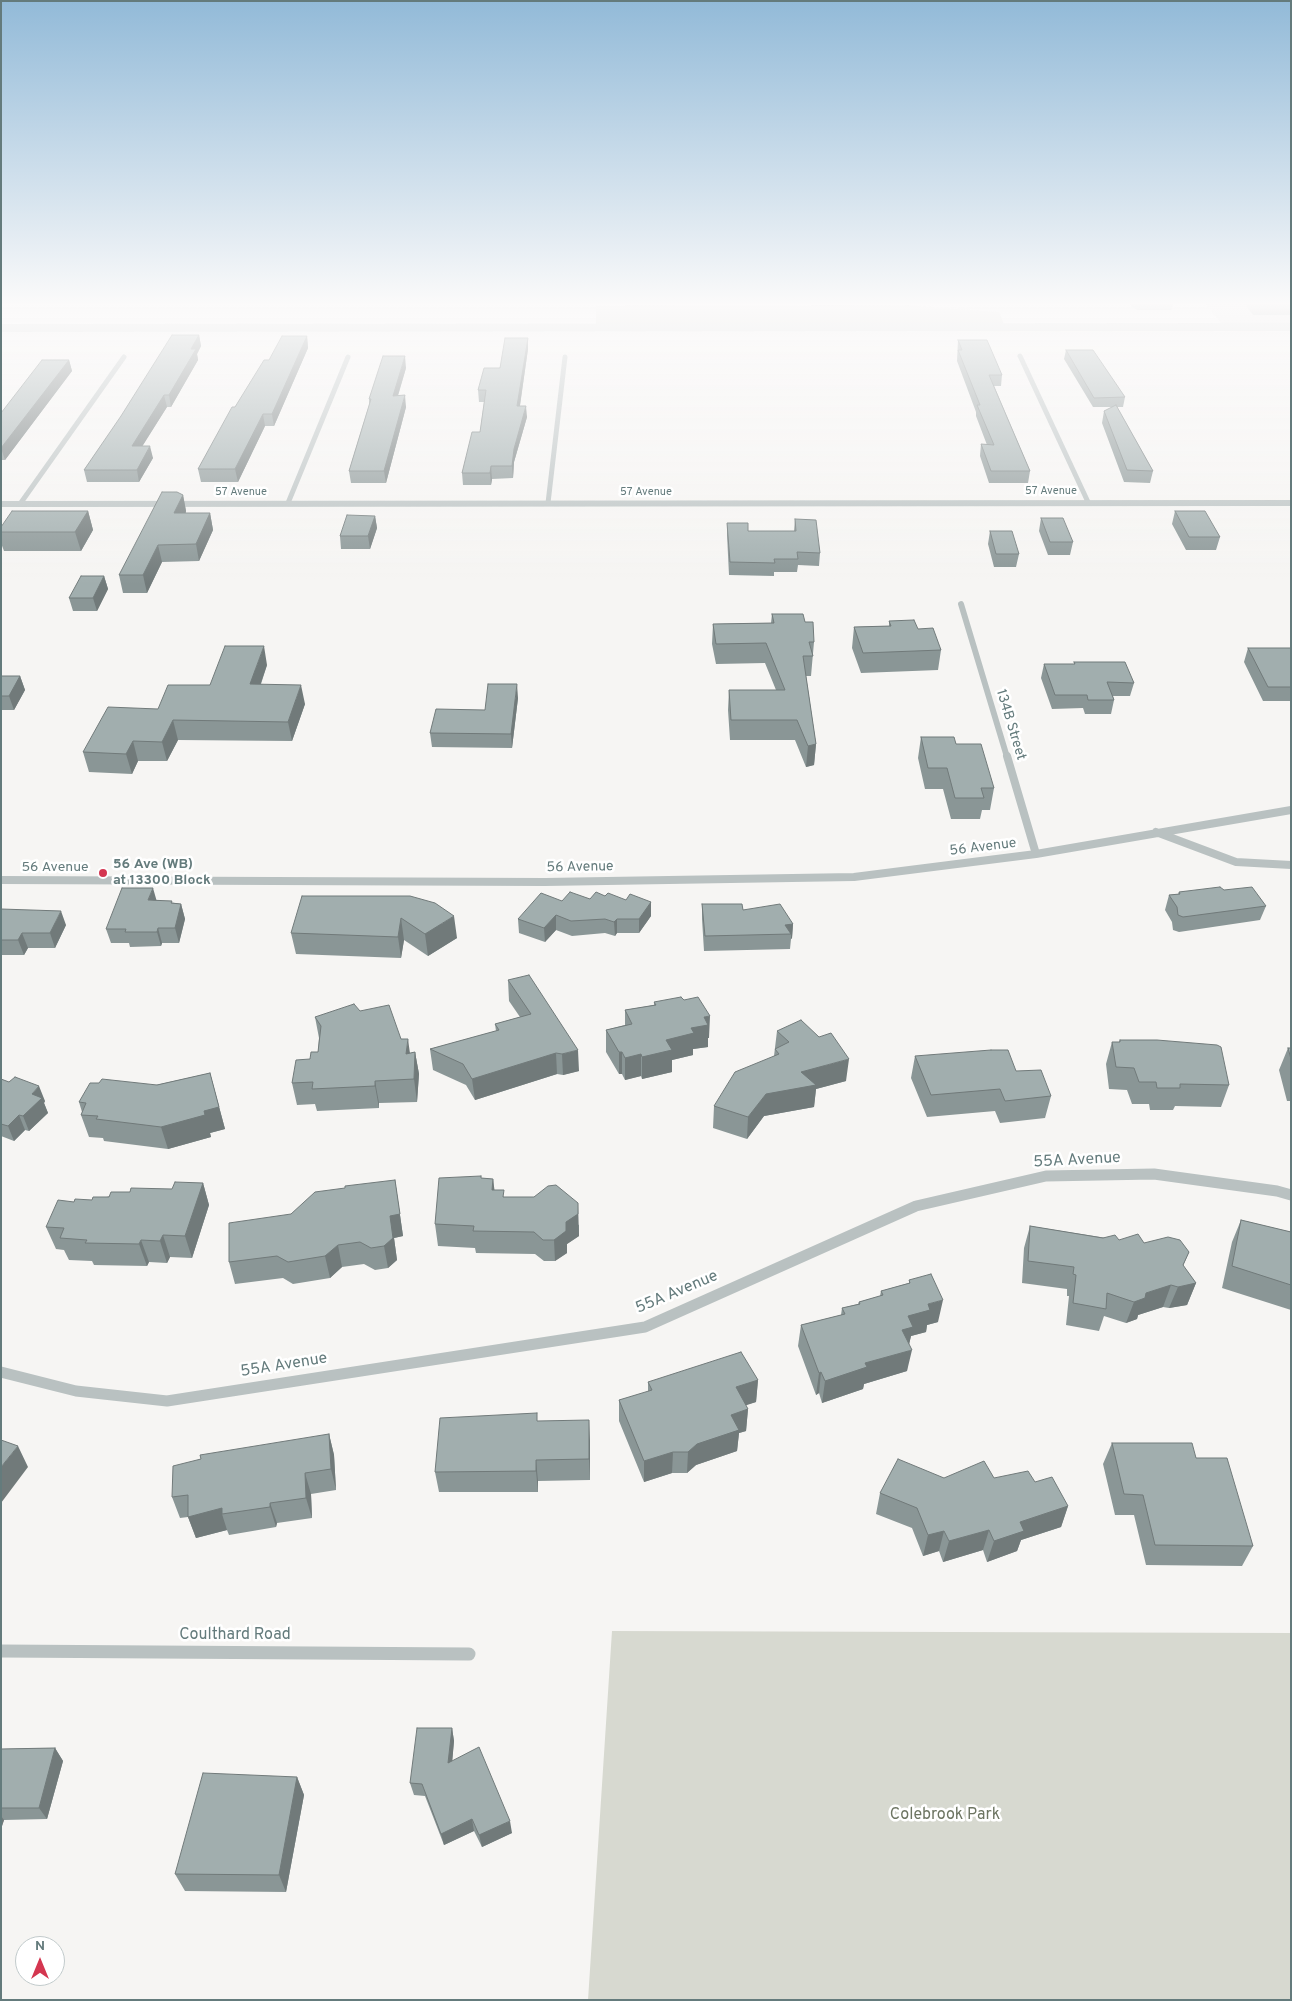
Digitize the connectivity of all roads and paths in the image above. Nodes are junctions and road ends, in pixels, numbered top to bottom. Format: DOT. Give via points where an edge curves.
graph roads {
  1 [pos="95,397"];
  2 [pos="331,397"];
  3 [pos="560,397"];
  4 [pos="1039,397"];
  5 [pos="1088,502"];
  6 [pos="288,503"];
  7 [pos="548,503"];
  8 [pos="1291,503"];
  9 [pos="1,504"];
  10 [pos="20,504"];
  11 [pos="960,604"];
  12 [pos="1291,810"];
  13 [pos="1156,832"];
  14 [pos="1036,854"];
  15 [pos="1291,866"];
  16 [pos="1,880"];
  17 [pos="1291,1195"];
  18 [pos="1,1372"];
  19 [pos="1,1651"];
  20 [pos="468,1654"];
  1 -- 10 [label="street"];
  2 -- 6 [label="street"];
  3 -- 7 [label="street"];
  4 -- 5 [label="street"];
  5 -- 7 [label="street, 57 Avenue"];
  5 -- 8 [label="street, 57 Avenue"];
  6 -- 7 [label="street, 57 Avenue"];
  6 -- 10 [label="street, 57 Avenue"];
  9 -- 10 [label="street, 57 Avenue"];
  11 -- 14 [label="street, 134B Street"];
  12 -- 13 [label="street, 56 Avenue"];
  13 -- 14 [label="street, 56 Avenue"];
  13 -- 15 [label="street" via="1236,862"];
  14 -- 16 [label="street, 56 Avenue" via="854,877 545,882"];
  17 -- 18 [label="street, 55A Avenue" via="1154,1174 1046,1176 916,1206 645,1327 167,1401 76,1391"];
  19 -- 20 [label="street, Coulthard Road"];
}
